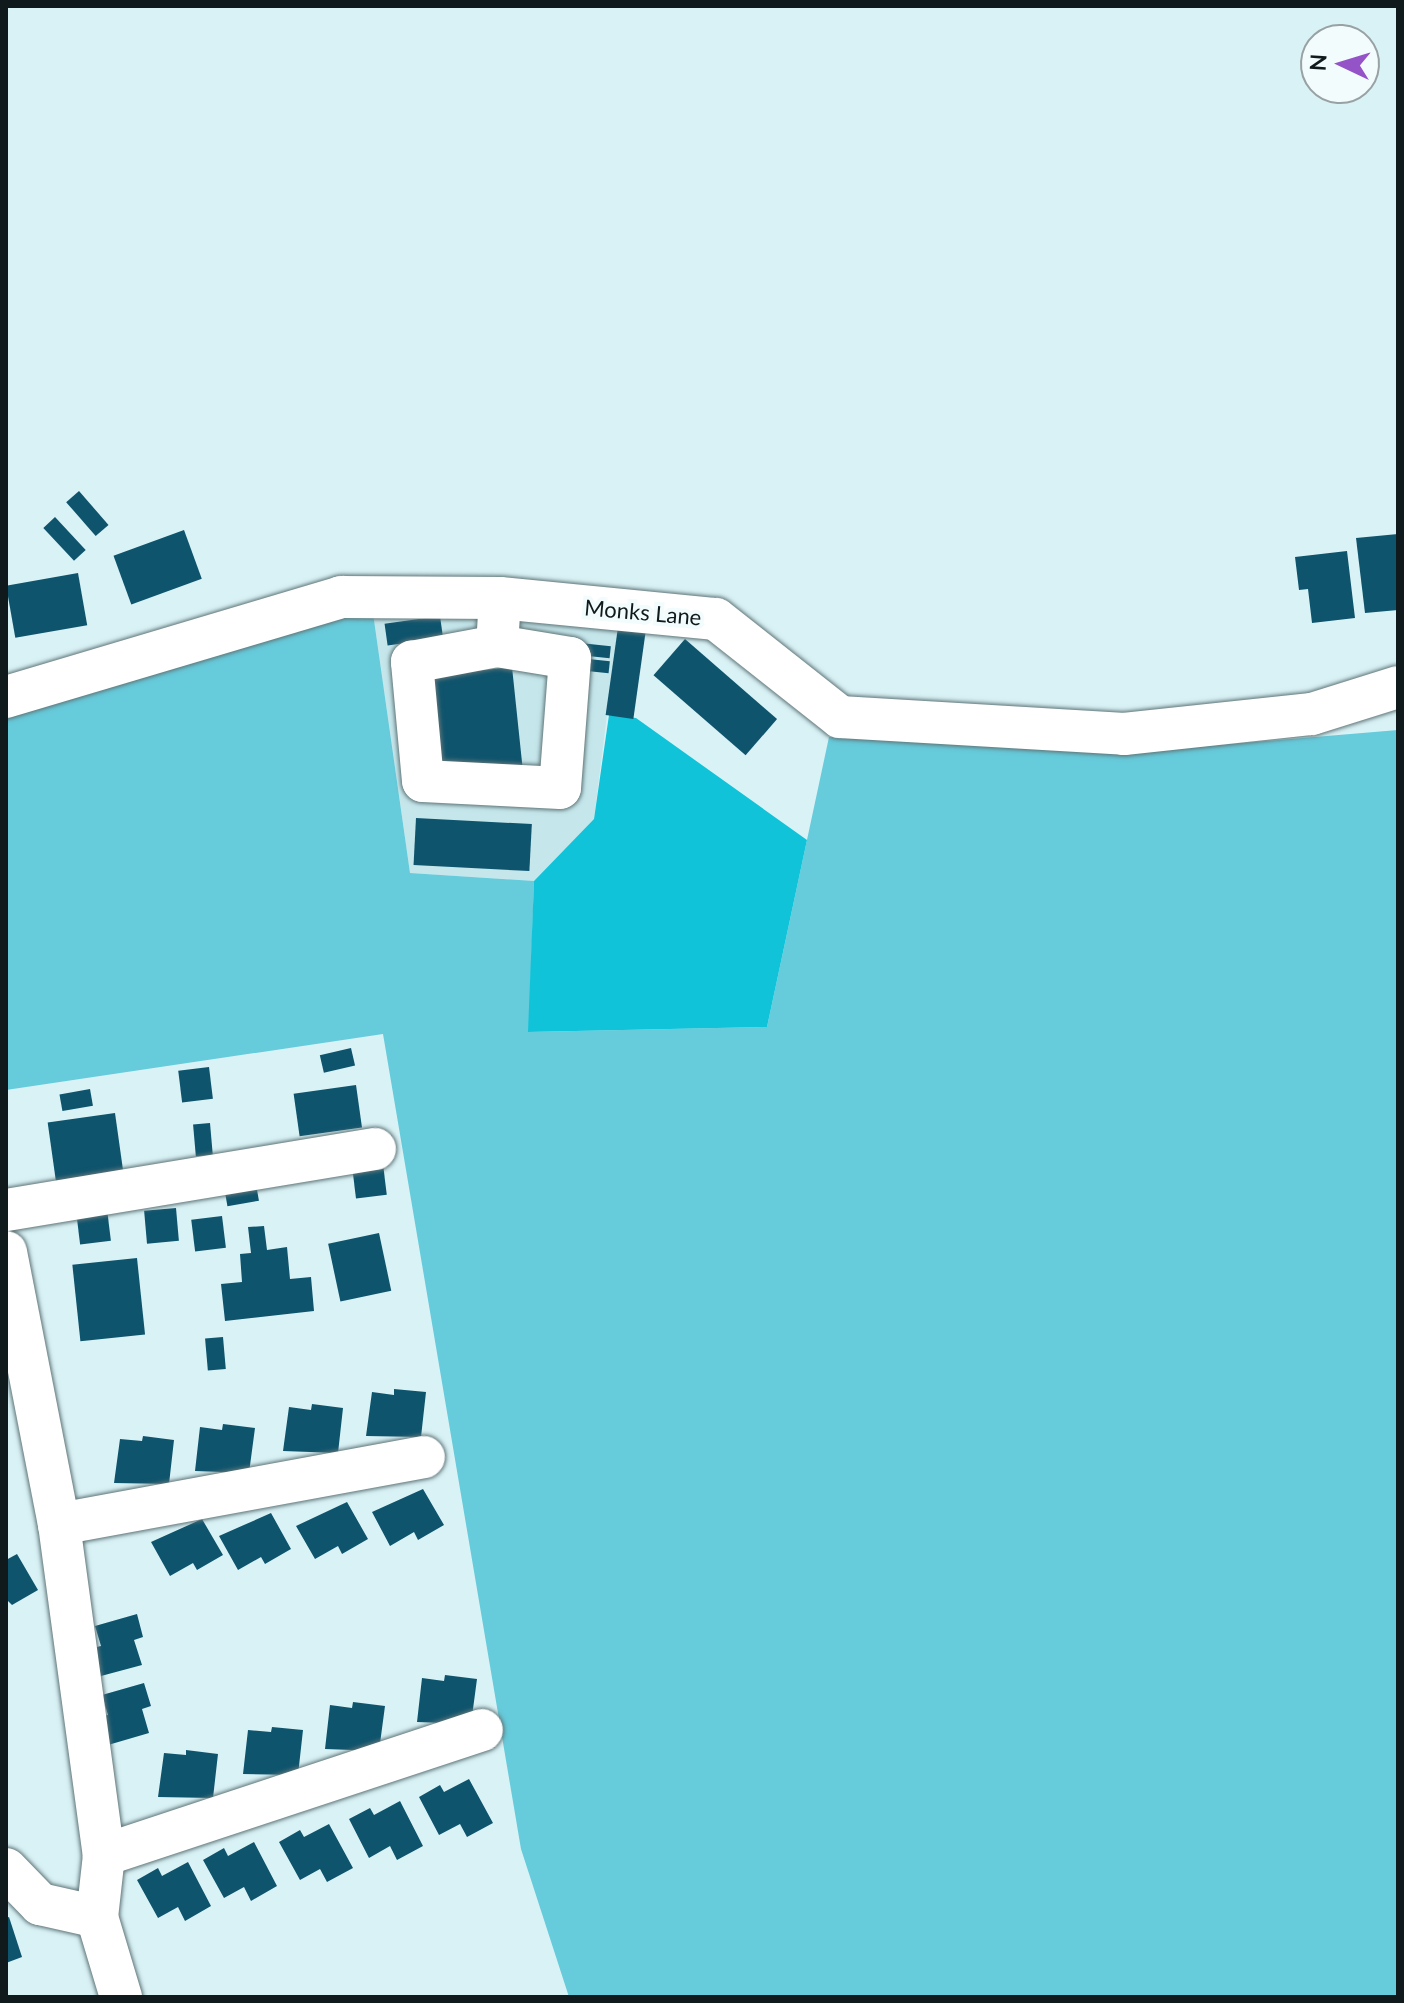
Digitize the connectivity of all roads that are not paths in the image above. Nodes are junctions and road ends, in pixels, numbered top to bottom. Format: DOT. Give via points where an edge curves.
graph roads {
  1 [pos="500,598"];
  2 [pos="497,646"];
  3 [pos="1398,687"];
  4 [pos="6,697"];
  5 [pos="375,1149"];
  6 [pos="6,1210"];
  7 [pos="6,1252"];
  8 [pos="424,1457"];
  9 [pos="59,1524"];
  10 [pos="482,1730"];
  11 [pos="104,1855"];
  12 [pos="6,1869"];
  13 [pos="97,1917"];
  14 [pos="121,1997"];
  1 -- 2 [label="street"];
  1 -- 3 [label="street, Monks Lane" via="716,619 840,717 1124,734 1312,714"];
  1 -- 4 [label="street, Monks Lane" via="341,597"];
  2 -- 2 [label="street" via="412,662 423,781 560,788 570,658"];
  5 -- 6 [label="street"];
  7 -- 9 [label="street"];
  8 -- 9 [label="street"];
  9 -- 11 [label="street"];
  10 -- 11 [label="street"];
  11 -- 13 [label="street"];
  12 -- 13 [label="street" via="40,1904"];
  13 -- 14 [label="street"];
}
